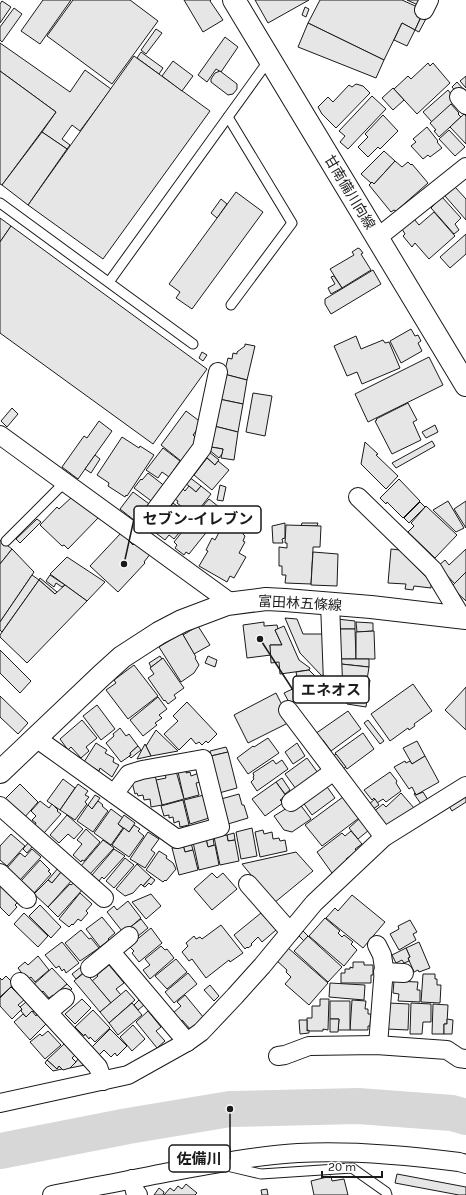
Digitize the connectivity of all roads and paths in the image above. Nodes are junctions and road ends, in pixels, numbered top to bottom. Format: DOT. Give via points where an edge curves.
graph roads {
  1 [pos="234,0"];
  2 [pos="270,59"];
  3 [pos="228,117"];
  4 [pos="466,167"];
  5 [pos="0,203"];
  6 [pos="377,238"];
  7 [pos="109,282"];
  8 [pos="230,305"];
  9 [pos="193,344"];
  10 [pos="218,372"];
  11 [pos="466,385"];
  12 [pos="0,435"];
  13 [pos="66,482"];
  14 [pos="358,497"];
  15 [pos="137,535"];
  16 [pos="6,541"];
  17 [pos="330,603"];
  18 [pos="231,604"];
  19 [pos="464,618"];
  20 [pos="333,682"];
  21 [pos="288,710"];
  22 [pos="36,738"];
  23 [pos="334,771"];
  24 [pos="0,772"];
  25 [pos="466,786"];
  26 [pos="114,794"];
  27 [pos="291,802"];
  28 [pos="0,806"];
  29 [pos="384,838"];
  30 [pos="0,873"];
  31 [pos="248,884"];
  32 [pos="104,898"];
  33 [pos="27,899"];
  34 [pos="290,932"];
  35 [pos="129,936"];
  36 [pos="377,945"];
  37 [pos="111,952"];
  38 [pos="90,968"];
  39 [pos="384,972"];
  40 [pos="404,973"];
  41 [pos="20,982"];
  42 [pos="65,998"];
  43 [pos="48,1012"];
  44 [pos="187,1042"];
  45 [pos="378,1045"];
  46 [pos="278,1056"];
  47 [pos="466,1059"];
  48 [pos="103,1081"];
  49 [pos="0,1103"];
  50 [pos="216,1164"];
  51 [pos="466,1164"];
  52 [pos="135,1187"];
  53 [pos="52,1195"];
  54 [pos="387,1195"];
  1 -- 2 [label="main road, 甘南備川向線"];
  2 -- 3 [label="lane"];
  2 -- 6 [label="main road, 甘南備川向線"];
  3 -- 7 [label="lane"];
  3 -- 8 [label="lane" via="292,223"];
  4 -- 6 [label="street"];
  5 -- 7 [label="lane"];
  6 -- 11 [label="main road, 甘南備川向線"];
  7 -- 9 [label="lane"];
  10 -- 15 [label="street" via="202,448"];
  12 -- 13 [label="street"];
  13 -- 15 [label="street"];
  13 -- 16 [label="lane"];
  14 -- 19 [label="street" via="433,570"];
  15 -- 18 [label="street"];
  17 -- 18 [label="main road, 富田林五條線" via="266,599"];
  17 -- 19 [label="main road, 富田林五條線"];
  17 -- 20 [label="street"];
  18 -- 22 [label="main road, 富田林五條線" via="182,621 135,648 101,676"];
  21 -- 23 [label="street"];
  22 -- 24 [label="main road, 富田林五條線"];
  22 -- 26 [label="street"];
  23 -- 27 [label="street"];
  23 -- 29 [label="street"];
  25 -- 29 [label="street"];
  26 -- 26 [label="street" via="177,839 220,827 203,759 129,774"];
  28 -- 32 [label="street"];
  29 -- 34 [label="street" via="314,903"];
  30 -- 33 [label="street"];
  31 -- 34 [label="street"];
  34 -- 44 [label="street" via="236,996 201,1032"];
  35 -- 37 [label="street"];
  36 -- 39 [label="street" via="382,955"];
  37 -- 38 [label="street"];
  37 -- 44 [label="street"];
  39 -- 40 [label="street"];
  39 -- 45 [label="street"];
  41 -- 43 [label="street"];
  42 -- 43 [label="street"];
  43 -- 48 [label="street" via="98,1067"];
  44 -- 48 [label="street" via="128,1075"];
  45 -- 46 [label="street" via="309,1046"];
  45 -- 47 [label="street" via="447,1050 459,1058"];
  48 -- 49 [label="street"];
  50 -- 51 [label="street" via="298,1153 351,1152 423,1157"];
  50 -- 52 [label="street"];
  50 -- 54 [label="lane" via="261,1174 352,1168"];
  52 -- 53 [label="street"];
}
